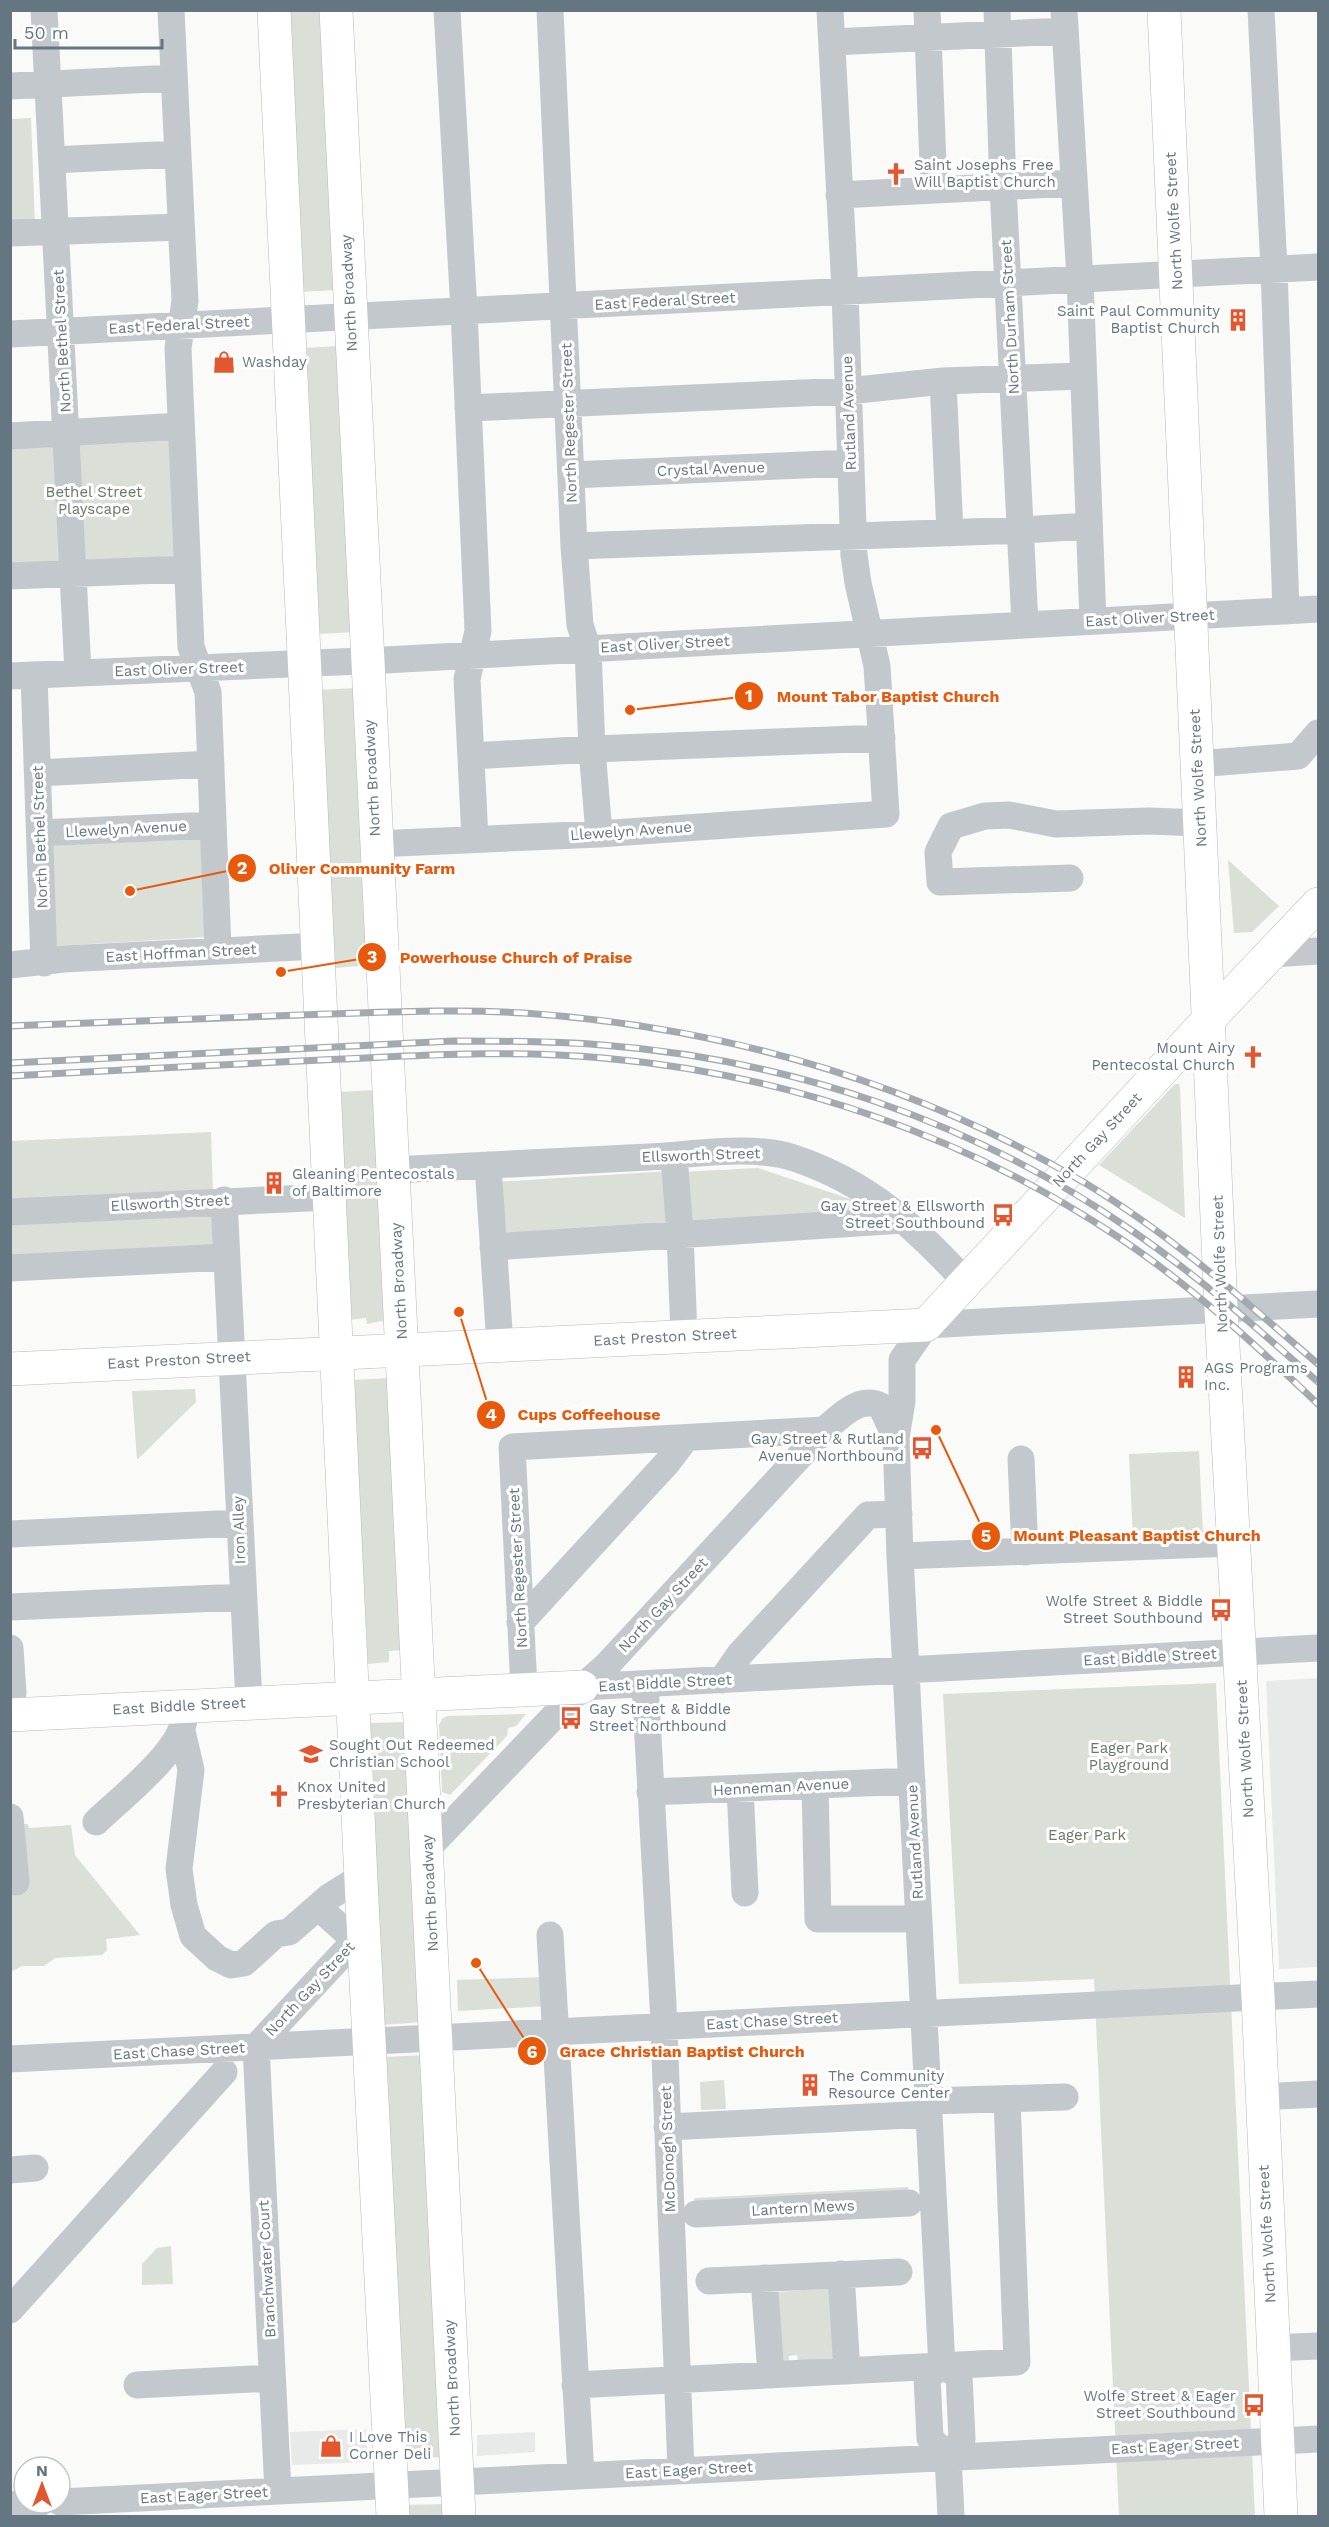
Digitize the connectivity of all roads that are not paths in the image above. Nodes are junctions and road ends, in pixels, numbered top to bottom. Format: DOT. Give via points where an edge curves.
graph roads {
  1 [pos="44,10"];
  2 [pos="171,10"];
  3 [pos="274,10"];
  4 [pos="336,10"];
  5 [pos="447,10"];
  6 [pos="550,10"];
  7 [pos="830,10"];
  8 [pos="927,10"];
  9 [pos="1164,10"];
  10 [pos="1261,10"];
  11 [pos="1064,21"];
  12 [pos="998,23"];
  13 [pos="929,38"];
  14 [pos="832,42"];
  15 [pos="174,78"];
  16 [pos="48,84"];
  17 [pos="10,86"];
  18 [pos="178,154"];
  19 [pos="52,160"];
  20 [pos="1073,183"];
  21 [pos="1003,187"];
  22 [pos="934,190"];
  23 [pos="839,195"];
  24 [pos="181,227"];
  25 [pos="56,232"];
  26 [pos="10,233"];
  27 [pos="1318,267"];
  28 [pos="1274,269"];
  29 [pos="1177,274"];
  30 [pos="1080,279"];
  31 [pos="1008,283"];
  32 [pos="844,291"];
  33 [pos="564,306"];
  34 [pos="464,311"];
  35 [pos="350,317"];
  36 [pos="289,320"];
  37 [pos="181,325"];
  38 [pos="61,331"];
  39 [pos="10,334"];
  40 [pos="1082,376"];
  41 [pos="1014,378"];
  42 [pos="943,381"];
  43 [pos="848,391"];
  44 [pos="568,405"];
  45 [pos="468,408"];
  46 [pos="181,426"];
  47 [pos="67,431"];
  48 [pos="10,436"];
  49 [pos="850,463"];
  50 [pos="571,475"];
  51 [pos="1089,526"];
  52 [pos="1022,530"];
  53 [pos="950,532"];
  54 [pos="854,536"];
  55 [pos="574,546"];
  56 [pos="187,569"];
  57 [pos="73,573"];
  58 [pos="10,576"];
  59 [pos="1318,609"];
  60 [pos="1286,611"];
  61 [pos="1190,616"];
  62 [pos="1093,621"];
  63 [pos="1025,624"];
  64 [pos="869,632"];
  65 [pos="588,649"];
  66 [pos="472,654"];
  67 [pos="367,661"];
  68 [pos="306,663"];
  69 [pos="200,669"];
  70 [pos="78,672"];
  71 [pos="22,675"];
  72 [pos="1318,733"];
  73 [pos="882,738"];
  74 [pos="592,749"];
  75 [pos="472,756"];
  76 [pos="211,764"];
  77 [pos="1197,764"];
  78 [pos="38,773"];
  79 [pos="886,814"];
  80 [pos="1200,823"];
  81 [pos="212,825"];
  82 [pos="40,833"];
  83 [pos="599,834"];
  84 [pos="475,839"];
  85 [pos="375,844"];
  86 [pos="1070,878"];
  87 [pos="1318,904"];
  88 [pos="319,946"];
  89 [pos="218,950"];
  90 [pos="1318,951"];
  91 [pos="1272,954"];
  92 [pos="44,963"];
  93 [pos="10,965"];
  94 [pos="1210,1018"];
  95 [pos="674,1155"];
  96 [pos="488,1165"];
  97 [pos="393,1170"];
  98 [pos="330,1197"];
  99 [pos="224,1200"];
  100 [pos="10,1212"];
  101 [pos="903,1220"];
  102 [pos="680,1234"];
  103 [pos="493,1247"];
  104 [pos="226,1257"];
  105 [pos="10,1268"];
  106 [pos="966,1282"];
  107 [pos="1318,1304"];
  108 [pos="1221,1309"];
  109 [pos="926,1325"];
  110 [pos="684,1336"];
  111 [pos="500,1345"];
  112 [pos="402,1350"];
  113 [pos="337,1352"];
  114 [pos="231,1358"];
  115 [pos="10,1369"];
  116 [pos="824,1430"];
  117 [pos="686,1438"];
  118 [pos="896,1438"];
  119 [pos="1021,1459"];
  120 [pos="898,1514"];
  121 [pos="239,1523"];
  122 [pos="10,1534"];
  123 [pos="1233,1543"];
  124 [pos="1025,1552"];
  125 [pos="900,1556"];
  126 [pos="242,1597"];
  127 [pos="10,1607"];
  128 [pos="520,1623"];
  129 [pos="10,1648"];
  130 [pos="1318,1648"];
  131 [pos="1240,1652"];
  132 [pos="906,1670"];
  133 [pos="722,1680"];
  134 [pos="645,1684"];
  135 [pos="582,1687"];
  136 [pos="524,1689"];
  137 [pos="420,1694"];
  138 [pos="353,1697"];
  139 [pos="249,1702"];
  140 [pos="10,1713"];
  141 [pos="184,1718"];
  142 [pos="912,1781"];
  143 [pos="815,1785"];
  144 [pos="740,1788"];
  145 [pos="650,1792"];
  146 [pos="10,1817"];
  147 [pos="96,1822"];
  148 [pos="427,1849"];
  149 [pos="361,1877"];
  150 [pos="16,1882"];
  151 [pos="745,1893"];
  152 [pos="318,1907"];
  153 [pos="919,1919"];
  154 [pos="550,1935"];
  155 [pos="359,1936"];
  156 [pos="1318,1994"];
  157 [pos="1258,1997"];
  158 [pos="924,2013"];
  159 [pos="664,2026"];
  160 [pos="555,2032"];
  161 [pos="437,2039"];
  162 [pos="369,2043"];
  163 [pos="256,2047"];
  164 [pos="10,2060"];
  165 [pos="224,2072"];
  166 [pos="1318,2094"];
  167 [pos="1065,2097"];
  168 [pos="1261,2097"];
  169 [pos="1007,2099"];
  170 [pos="929,2108"];
  171 [pos="667,2127"];
  172 [pos="908,2194"];
  173 [pos="695,2204"];
  174 [pos="898,2272"];
  175 [pos="842,2274"];
  176 [pos="764,2278"];
  177 [pos="709,2281"];
  178 [pos="10,2310"];
  179 [pos="1318,2346"];
  180 [pos="1272,2348"];
  181 [pos="942,2366"];
  182 [pos="847,2371"];
  183 [pos="771,2375"];
  184 [pos="272,2378"];
  185 [pos="676,2380"];
  186 [pos="137,2385"];
  187 [pos="575,2385"];
  188 [pos="1318,2439"];
  189 [pos="1277,2441"];
  190 [pos="948,2457"];
  191 [pos="681,2470"];
  192 [pos="581,2475"];
  193 [pos="457,2481"];
  194 [pos="278,2491"];
  195 [pos="72,2501"];
  196 [pos="392,2501"];
  197 [pos="459,2517"];
  198 [pos="951,2517"];
  199 [pos="1281,2517"];
  1 -- 16 [label="street, North Bethel Street"];
  2 -- 15 [label="street"];
  3 -- 36 [label="main road"];
  4 -- 35 [label="main road, North Broadway"];
  5 -- 34 [label="street"];
  6 -- 33 [label="street, North Regester Street"];
  7 -- 14 [label="street, Rutland Avenue"];
  8 -- 13 [label="street"];
  9 -- 29 [label="main road, North Wolfe Street"];
  10 -- 28 [label="street"];
  11 -- 12 [label="street"];
  11 -- 20 [label="street"];
  12 -- 13 [label="street"];
  12 -- 21 [label="street, North Durham Street"];
  13 -- 14 [label="street"];
  13 -- 22 [label="street"];
  14 -- 23 [label="street, Rutland Avenue"];
  15 -- 16 [label="street"];
  15 -- 18 [label="street"];
  16 -- 17 [label="street"];
  16 -- 19 [label="street, North Bethel Street"];
  18 -- 19 [label="street"];
  18 -- 24 [label="street"];
  19 -- 25 [label="street, North Bethel Street"];
  20 -- 21 [label="street"];
  20 -- 30 [label="street"];
  21 -- 22 [label="street"];
  21 -- 31 [label="street, North Durham Street"];
  22 -- 23 [label="street"];
  23 -- 32 [label="street, Rutland Avenue"];
  24 -- 25 [label="street"];
  24 -- 37 [label="street" via="185,301"];
  25 -- 26 [label="street"];
  25 -- 38 [label="street, North Bethel Street"];
  27 -- 28 [label="street, East Federal Street"];
  28 -- 29 [label="street, East Federal Street"];
  28 -- 60 [label="street"];
  29 -- 30 [label="street, East Federal Street"];
  29 -- 61 [label="main road, North Wolfe Street"];
  30 -- 31 [label="street, East Federal Street"];
  30 -- 40 [label="street"];
  31 -- 32 [label="street, East Federal Street"];
  31 -- 41 [label="street, North Durham Street"];
  32 -- 33 [label="street, East Federal Street"];
  32 -- 43 [label="street, Rutland Avenue"];
  33 -- 34 [label="street, East Federal Street"];
  33 -- 44 [label="street, North Regester Street"];
  34 -- 35 [label="street, East Federal Street"];
  34 -- 45 [label="street"];
  35 -- 36 [label="street, East Federal Street"];
  35 -- 67 [label="main road, North Broadway"];
  36 -- 37 [label="street, East Federal Street"];
  36 -- 68 [label="main road"];
  37 -- 38 [label="street, East Federal Street"];
  37 -- 46 [label="street"];
  38 -- 39 [label="street, East Federal Street"];
  38 -- 47 [label="street, North Bethel Street"];
  40 -- 41 [label="street"];
  40 -- 51 [label="street"];
  41 -- 42 [label="street"];
  41 -- 52 [label="street, North Durham Street"];
  42 -- 43 [label="street"];
  42 -- 53 [label="street"];
  43 -- 44 [label="street"];
  43 -- 49 [label="street, Rutland Avenue"];
  44 -- 45 [label="street"];
  44 -- 50 [label="street, North Regester Street"];
  45 -- 66 [label="street" via="478,631"];
  46 -- 47 [label="street"];
  46 -- 56 [label="street"];
  47 -- 48 [label="street"];
  47 -- 57 [label="street, North Bethel Street"];
  49 -- 50 [label="street, Crystal Avenue"];
  49 -- 54 [label="street, Rutland Avenue"];
  50 -- 55 [label="street, North Regester Street"];
  51 -- 52 [label="street"];
  51 -- 62 [label="street"];
  52 -- 53 [label="street"];
  52 -- 63 [label="street, North Durham Street"];
  53 -- 54 [label="street"];
  54 -- 55 [label="street"];
  54 -- 64 [label="street, Rutland Avenue" via="858,583"];
  55 -- 65 [label="street, North Regester Street" via="580,626"];
  56 -- 57 [label="street"];
  56 -- 69 [label="street" via="191,647"];
  57 -- 58 [label="street"];
  57 -- 70 [label="street, North Bethel Street"];
  59 -- 60 [label="street, East Oliver Street"];
  60 -- 61 [label="street, East Oliver Street"];
  61 -- 62 [label="street, East Oliver Street"];
  61 -- 77 [label="main road, North Wolfe Street"];
  62 -- 63 [label="street, East Oliver Street"];
  63 -- 64 [label="street, East Oliver Street"];
  64 -- 65 [label="street, East Oliver Street"];
  64 -- 73 [label="street, Rutland Avenue" via="877,666"];
  65 -- 66 [label="street, East Oliver Street"];
  65 -- 74 [label="street, North Regester Street"];
  66 -- 67 [label="street, East Oliver Street"];
  66 -- 75 [label="street" via="467,679"];
  67 -- 68 [label="street, East Oliver Street"];
  67 -- 85 [label="main road, North Broadway"];
  68 -- 69 [label="street, East Oliver Street"];
  68 -- 88 [label="main road"];
  69 -- 70 [label="street, East Oliver Street"];
  69 -- 76 [label="street" via="208,692"];
  70 -- 71 [label="street, East Oliver Street"];
  71 -- 78 [label="street, North Bethel Street"];
  72 -- 77 [label="street" via="1298,756"];
  73 -- 74 [label="street"];
  73 -- 79 [label="street, Rutland Avenue"];
  74 -- 75 [label="street"];
  74 -- 83 [label="street, North Regester Street"];
  75 -- 84 [label="street"];
  76 -- 78 [label="street"];
  76 -- 81 [label="street"];
  77 -- 80 [label="main road, North Wolfe Street"];
  78 -- 82 [label="street, North Bethel Street"];
  79 -- 83 [label="street, Llewelyn Avenue"];
  80 -- 86 [label="street" via="1056,824 1009,815 985,816 951,826 938,852 940,882"];
  80 -- 94 [label="main road, North Wolfe Street"];
  81 -- 82 [label="street, Llewelyn Avenue"];
  81 -- 89 [label="street"];
  82 -- 92 [label="street, North Bethel Street"];
  83 -- 84 [label="street, Llewelyn Avenue"];
  84 -- 85 [label="street, Llewelyn Avenue"];
  85 -- 97 [label="main road, North Broadway"];
  87 -- 91 [label="main road, North Gay Street"];
  88 -- 89 [label="street, East Hoffman Street"];
  88 -- 98 [label="main road"];
  89 -- 92 [label="street, East Hoffman Street"];
  90 -- 91 [label="street"];
  91 -- 94 [label="main road, North Gay Street"];
  92 -- 93 [label="street, East Hoffman Street"];
  94 -- 106 [label="main road, North Gay Street"];
  94 -- 108 [label="main road, North Wolfe Street"];
  95 -- 96 [label="street, Ellsworth Street"];
  95 -- 101 [label="street, Ellsworth Street" via="749,1152 792,1158 869,1192"];
  95 -- 102 [label="street"];
  96 -- 97 [label="street, Ellsworth Street"];
  96 -- 103 [label="street"];
  97 -- 112 [label="main road, North Broadway"];
  98 -- 99 [label="street, Ellsworth Street"];
  98 -- 113 [label="main road"];
  99 -- 100 [label="street, Ellsworth Street"];
  99 -- 104 [label="street, Iron Alley"];
  101 -- 102 [label="street"];
  101 -- 106 [label="street, Ellsworth Street"];
  102 -- 103 [label="street"];
  102 -- 110 [label="street"];
  103 -- 111 [label="street"];
  104 -- 105 [label="street"];
  104 -- 114 [label="street, Iron Alley"];
  106 -- 109 [label="main road, North Gay Street"];
  107 -- 108 [label="street, East Preston Street"];
  108 -- 109 [label="street, East Preston Street"];
  108 -- 123 [label="main road, North Wolfe Street"];
  109 -- 110 [label="main road, East Preston Street"];
  109 -- 118 [label="street, Rutland Avenue" via="902,1360 902,1401"];
  110 -- 111 [label="main road, East Preston Street"];
  111 -- 112 [label="main road, East Preston Street"];
  112 -- 113 [label="main road, East Preston Street"];
  112 -- 137 [label="main road, North Broadway"];
  113 -- 114 [label="main road, East Preston Street"];
  113 -- 138 [label="main road"];
  114 -- 115 [label="main road, East Preston Street"];
  114 -- 121 [label="street, Iron Alley"];
  116 -- 117 [label="street"];
  116 -- 118 [label="street, North Gay Street" via="849,1410 872,1401 885,1411"];
  116 -- 135 [label="street, North Gay Street" via="608,1664"];
  117 -- 128 [label="street"];
  117 -- 128 [label="street, North Regester Street" via="512,1447"];
  118 -- 120 [label="street, Rutland Avenue"];
  119 -- 124 [label="street"];
  120 -- 125 [label="street, Rutland Avenue"];
  120 -- 133 [label="street" via="868,1515 740,1654"];
  121 -- 122 [label="street"];
  121 -- 126 [label="street, Iron Alley"];
  123 -- 124 [label="street"];
  123 -- 131 [label="main road, North Wolfe Street"];
  124 -- 125 [label="street"];
  125 -- 132 [label="street, Rutland Avenue"];
  126 -- 127 [label="street"];
  126 -- 139 [label="street, Iron Alley"];
  128 -- 136 [label="street, North Regester Street"];
  129 -- 140 [label="street"];
  130 -- 131 [label="street, East Biddle Street"];
  131 -- 132 [label="street, East Biddle Street"];
  131 -- 157 [label="main road, North Wolfe Street"];
  132 -- 133 [label="street, East Biddle Street"];
  132 -- 142 [label="street, Rutland Avenue"];
  133 -- 134 [label="street, East Biddle Street"];
  134 -- 135 [label="street, East Biddle Street"];
  134 -- 145 [label="street, McDonogh Street"];
  135 -- 136 [label="main road, East Biddle Street"];
  135 -- 148 [label="street, North Gay Street"];
  136 -- 137 [label="main road, East Biddle Street"];
  137 -- 138 [label="main road, East Biddle Street"];
  137 -- 148 [label="main road, North Broadway"];
  138 -- 139 [label="main road, East Biddle Street"];
  138 -- 149 [label="main road"];
  139 -- 141 [label="main road, East Biddle Street"];
  140 -- 141 [label="main road, East Biddle Street"];
  141 -- 147 [label="street" via="170,1750"];
  141 -- 152 [label="street" via="191,1770 179,1869 193,1936 217,1958 231,1965 244,1963 276,1934 289,1932"];
  142 -- 143 [label="street, Henneman Avenue"];
  142 -- 153 [label="street, Rutland Avenue"];
  143 -- 144 [label="street, Henneman Avenue"];
  143 -- 153 [label="street" via="818,1919"];
  144 -- 145 [label="street, Henneman Avenue"];
  144 -- 151 [label="street"];
  145 -- 159 [label="street, McDonogh Street"];
  146 -- 150 [label="street"];
  148 -- 161 [label="main road, North Broadway"];
  149 -- 152 [label="street"];
  149 -- 155 [label="main road"];
  152 -- 155 [label="street"];
  153 -- 158 [label="street, Rutland Avenue"];
  154 -- 160 [label="street"];
  155 -- 162 [label="main road"];
  155 -- 163 [label="street, North Gay Street"];
  156 -- 157 [label="street, East Chase Street"];
  157 -- 158 [label="street, East Chase Street"];
  157 -- 168 [label="main road, North Wolfe Street"];
  158 -- 159 [label="street, East Chase Street"];
  158 -- 170 [label="street, Rutland Avenue"];
  159 -- 160 [label="street, East Chase Street"];
  159 -- 171 [label="street, McDonogh Street"];
  160 -- 161 [label="street, East Chase Street"];
  160 -- 187 [label="street"];
  161 -- 162 [label="street, East Chase Street"];
  161 -- 193 [label="main road, North Broadway"];
  162 -- 163 [label="street, East Chase Street"];
  162 -- 196 [label="main road"];
  163 -- 164 [label="street, East Chase Street"];
  163 -- 184 [label="street, Branchwater Court"];
  165 -- 178 [label="street"];
  166 -- 168 [label="street"];
  167 -- 169 [label="street"];
  168 -- 180 [label="main road, North Wolfe Street"];
  169 -- 170 [label="street"];
  169 -- 181 [label="street" via="1017,2362"];
  170 -- 171 [label="street"];
  170 -- 181 [label="street, Rutland Avenue"];
  171 -- 185 [label="street, McDonogh Street"];
  172 -- 173 [label="street, Lantern Mews"];
  174 -- 175 [label="street"];
  175 -- 176 [label="street"];
  175 -- 182 [label="street"];
  176 -- 177 [label="street"];
  176 -- 183 [label="street"];
  179 -- 180 [label="street"];
  180 -- 189 [label="main road, North Wolfe Street"];
  181 -- 182 [label="street"];
  181 -- 190 [label="street" via="927,2378 930,2438"];
  182 -- 183 [label="street"];
  183 -- 185 [label="street"];
  184 -- 186 [label="street"];
  184 -- 194 [label="street, Branchwater Court"];
  185 -- 187 [label="street"];
  185 -- 191 [label="street, McDonogh Street"];
  187 -- 192 [label="street"];
  188 -- 189 [label="street, East Eager Street"];
  189 -- 190 [label="street, East Eager Street"];
  189 -- 199 [label="main road, North Wolfe Street"];
  190 -- 191 [label="street, East Eager Street"];
  190 -- 198 [label="street"];
  191 -- 192 [label="street, East Eager Street"];
  192 -- 193 [label="street, East Eager Street"];
  193 -- 196 [label="street, East Eager Street"];
  193 -- 197 [label="main road, North Broadway"];
  194 -- 195 [label="street, East Eager Street"];
  194 -- 196 [label="street, East Eager Street"];
}
